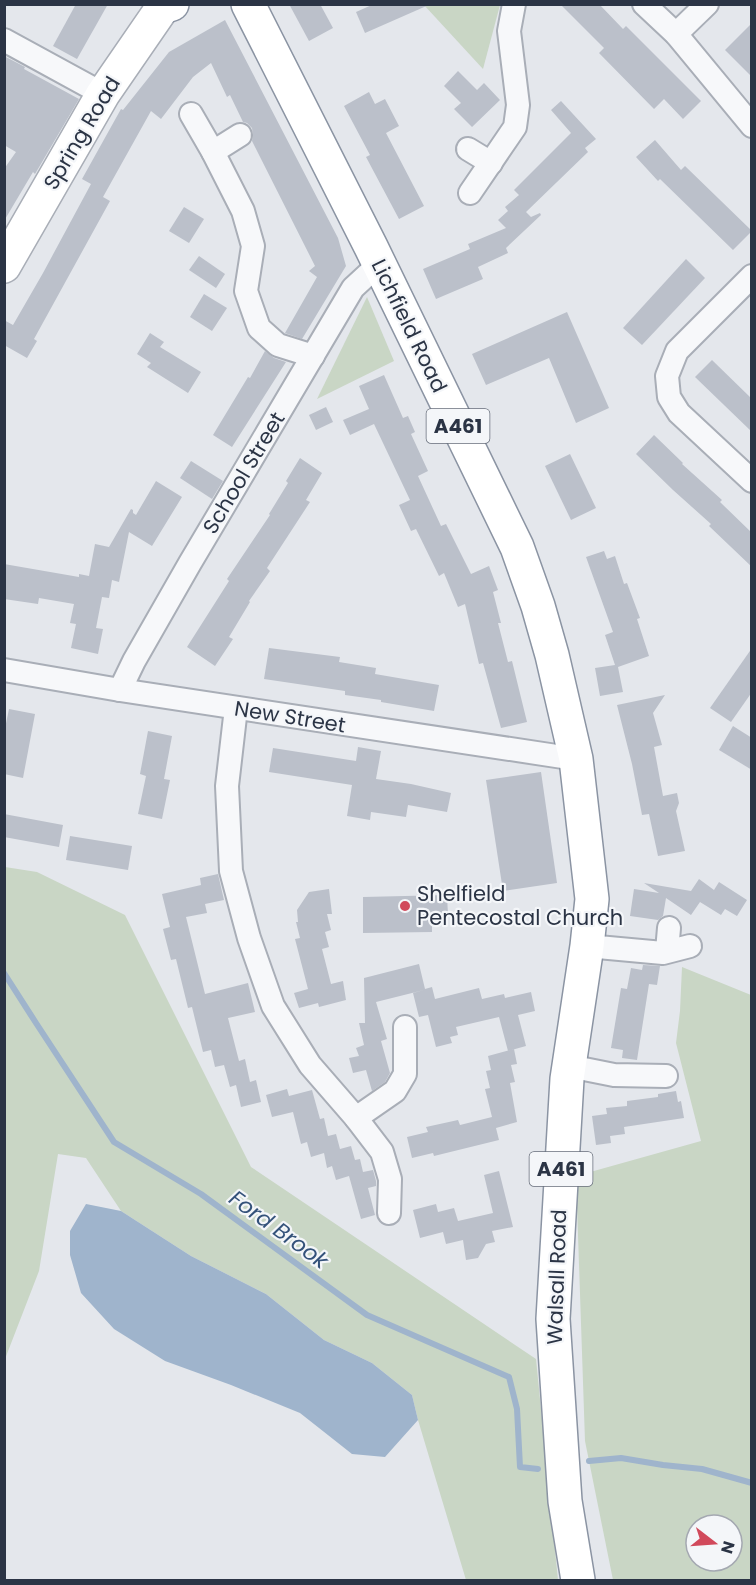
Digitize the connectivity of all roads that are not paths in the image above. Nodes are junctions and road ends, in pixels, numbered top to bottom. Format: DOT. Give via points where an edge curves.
graph roads {
  1 [pos="514,4"];
  2 [pos="644,4"];
  3 [pos="707,4"];
  4 [pos="167,5"];
  5 [pos="245,6"];
  6 [pos="676,34"];
  7 [pos="4,40"];
  8 [pos="103,94"];
  9 [pos="191,114"];
  10 [pos="752,126"];
  11 [pos="240,135"];
  12 [pos="468,149"];
  13 [pos="213,152"];
  14 [pos="491,163"];
  15 [pos="470,193"];
  16 [pos="379,264"];
  17 [pos="4,266"];
  18 [pos="752,276"];
  19 [pos="313,356"];
  20 [pos="752,481"];
  21 [pos="4,670"];
  22 [pos="120,690"];
  23 [pos="236,708"];
  24 [pos="576,759"];
  25 [pos="669,928"];
  26 [pos="587,946"];
  27 [pos="690,946"];
  28 [pos="667,951"];
  29 [pos="405,1027"];
  30 [pos="569,1066"];
  31 [pos="666,1076"];
  32 [pos="356,1118"];
  33 [pos="389,1214"];
  34 [pos="578,1581"];
  1 -- 14 [label="street" via="509,31 518,105 515,127"];
  2 -- 6 [label="street"];
  3 -- 6 [label="street"];
  4 -- 8 [label="main road, Spring Road"];
  5 -- 16 [label="main road, Lichfield Road / A461"];
  6 -- 10 [label="street"];
  7 -- 8 [label="street"];
  8 -- 17 [label="main road, Spring Road"];
  9 -- 13 [label="street"];
  11 -- 13 [label="street"];
  12 -- 14 [label="street"];
  13 -- 19 [label="street" via="243,211 252,246 246,291 259,328 278,345"];
  14 -- 15 [label="street"];
  16 -- 19 [label="street, School Street" via="352,288"];
  16 -- 24 [label="main road, Lichfield Road / A461" via="517,547 552,655"];
  18 -- 20 [label="street" via="677,351 667,376 669,397 678,413"];
  19 -- 22 [label="street, School Street"];
  21 -- 22 [label="street, New Street"];
  22 -- 23 [label="street, New Street"];
  23 -- 24 [label="street, New Street"];
  23 -- 32 [label="street" via="227,786 231,871 249,938 273,1006 310,1065"];
  24 -- 26 [label="main road, Walsall Road / A461" via="592,899"];
  25 -- 28 [label="street"];
  26 -- 28 [label="street"];
  26 -- 30 [label="main road, Walsall Road / A461"];
  27 -- 28 [label="street"];
  29 -- 32 [label="street" via="405,1074 395,1091"];
  30 -- 31 [label="street" via="614,1075"];
  30 -- 34 [label="main road, Walsall Road / A461" via="553,1319 565,1501"];
  32 -- 33 [label="street" via="382,1152 390,1179"];
}
